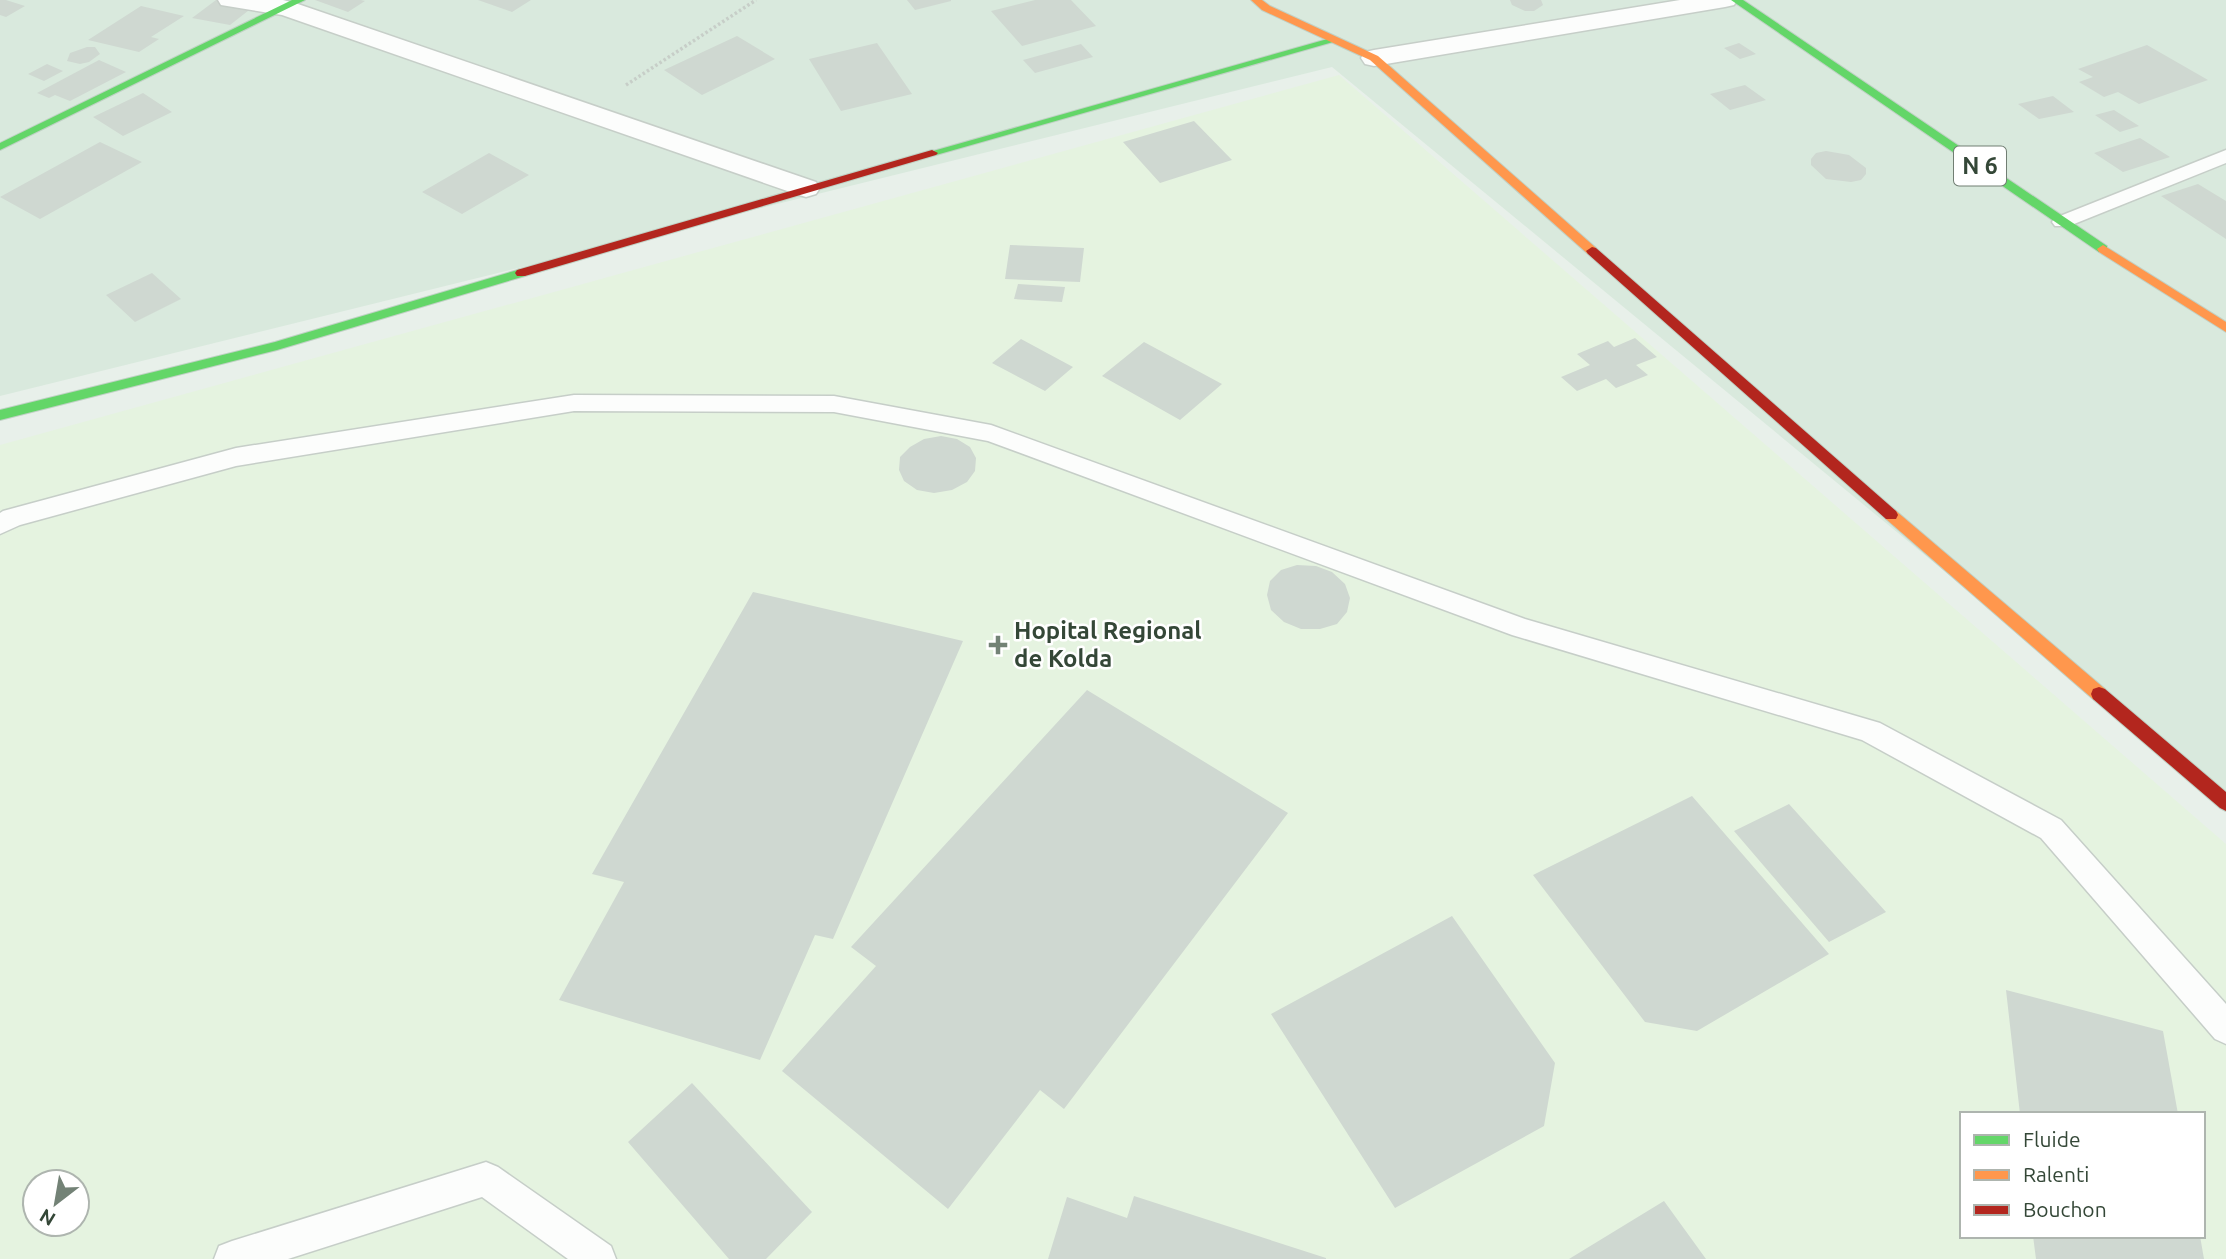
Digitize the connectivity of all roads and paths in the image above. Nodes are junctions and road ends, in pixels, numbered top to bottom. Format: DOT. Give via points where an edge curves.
graph roads {
  1 [pos="230,0"];
  2 [pos="756,0"];
  3 [pos="1256,0"];
  4 [pos="1725,0"];
  5 [pos="1736,0"];
  6 [pos="293,4"];
  7 [pos="1335,40"];
  8 [pos="1374,58"];
  9 [pos="585,113"];
  10 [pos="0,147"];
  11 [pos="2226,156"];
  12 [pos="806,188"];
  13 [pos="2062,222"];
  14 [pos="2226,328"];
  15 [pos="0,415"];
  16 [pos="0,525"];
  17 [pos="2226,803"];
  18 [pos="2226,1028"];
  19 [pos="232,1259"];
  20 [pos="598,1259"];
  1 -- 6 [label="street"];
  2 -- 9 [label="path"];
  3 -- 7 [label="street" via="1266,9"];
  4 -- 8 [label="street"];
  5 -- 13 [label="street, N 6"];
  6 -- 9 [label="street"];
  6 -- 10 [label="street"];
  7 -- 8 [label="street"];
  7 -- 12 [label="street"];
  8 -- 17 [label="street"];
  9 -- 12 [label="street"];
  11 -- 13 [label="lane"];
  12 -- 15 [label="street" via="277,346"];
  13 -- 14 [label="street, N 6"];
  16 -- 18 [label="lane" via="236,457 574,403 834,404 991,433 1521,628 1870,731 2051,829"];
  19 -- 20 [label="lane" via="486,1179"];
}
